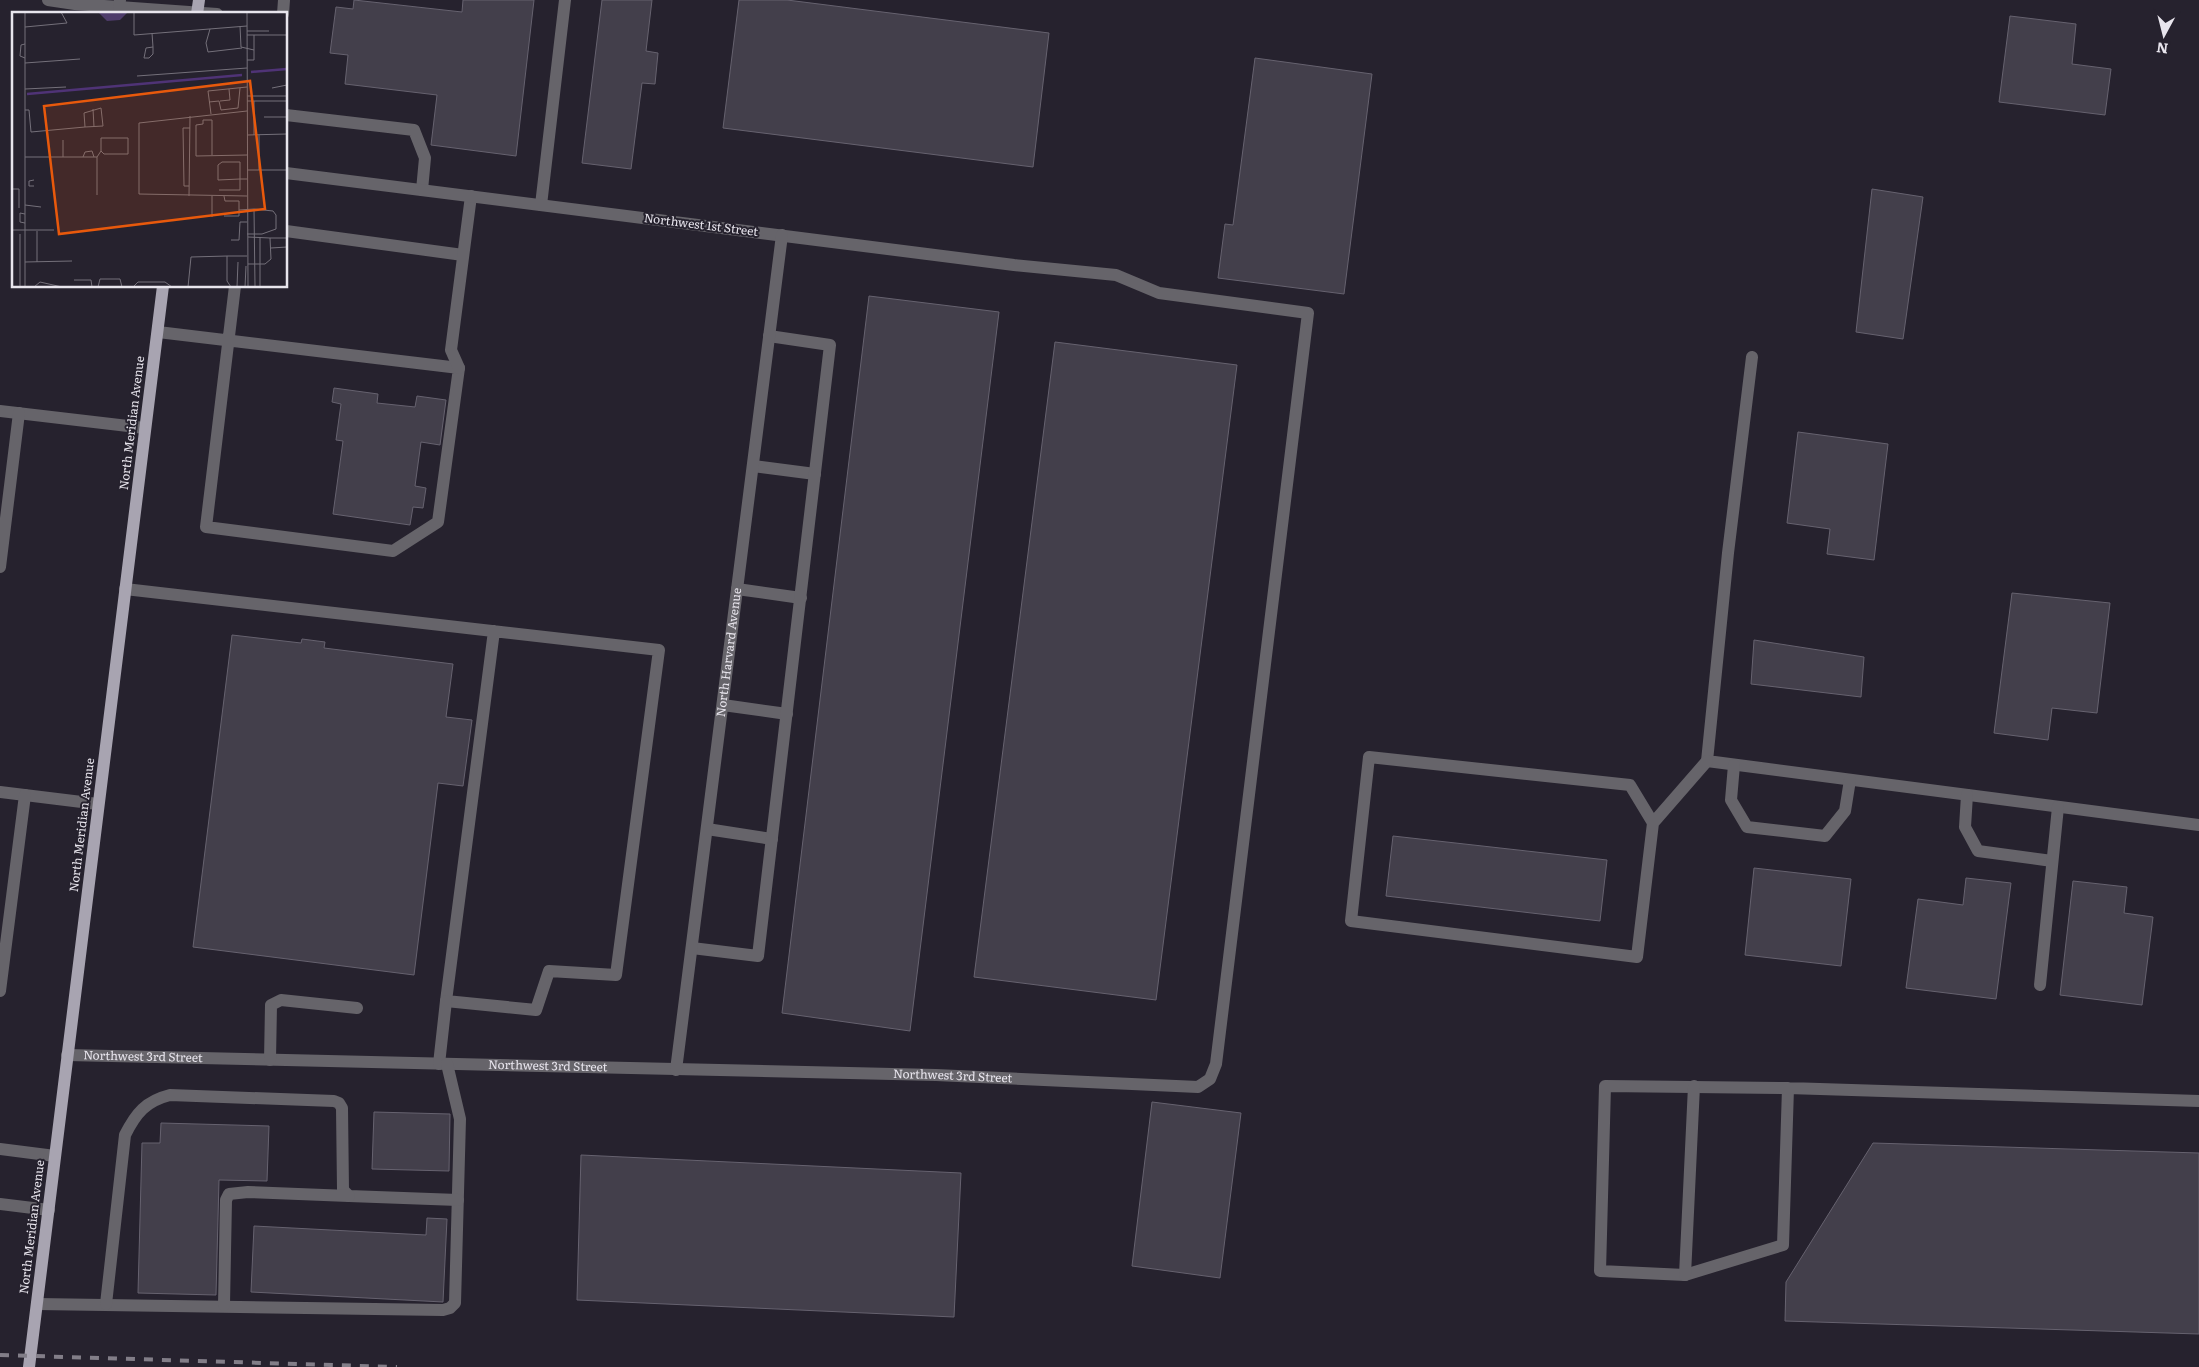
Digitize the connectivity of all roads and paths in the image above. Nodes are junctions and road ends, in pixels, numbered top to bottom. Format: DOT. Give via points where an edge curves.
graph roads {
  1 [pos="48,0"];
  2 [pos="565,0"];
  3 [pos="119,3"];
  4 [pos="198,8"];
  5 [pos="211,12"];
  6 [pos="288,115"];
  7 [pos="288,173"];
  8 [pos="422,190"];
  9 [pos="471,196"];
  10 [pos="541,205"];
  11 [pos="288,231"];
  12 [pos="782,236"];
  13 [pos="463,255"];
  14 [pos="1116,275"];
  15 [pos="163,288"];
  16 [pos="235,288"];
  17 [pos="158,332"];
  18 [pos="769,336"];
  19 [pos="229,341"];
  20 [pos="1752,358"];
  21 [pos="459,368"];
  22 [pos="0,411"];
  23 [pos="19,413"];
  24 [pos="146,428"];
  25 [pos="753,466"];
  26 [pos="815,474"];
  27 [pos="0,567"];
  28 [pos="125,589"];
  29 [pos="737,589"];
  30 [pos="801,598"];
  31 [pos="494,631"];
  32 [pos="723,705"];
  33 [pos="787,714"];
  34 [pos="1707,761"];
  35 [pos="1734,765"];
  36 [pos="1850,780"];
  37 [pos="0,792"];
  38 [pos="25,795"];
  39 [pos="1967,795"];
  40 [pos="98,804"];
  41 [pos="2058,807"];
  42 [pos="1653,823"];
  43 [pos="2199,825"];
  44 [pos="707,829"];
  45 [pos="772,839"];
  46 [pos="2052,862"];
  47 [pos="692,948"];
  48 [pos="2040,985"];
  49 [pos="0,991"];
  50 [pos="446,1001"];
  51 [pos="357,1008"];
  52 [pos="67,1055"];
  53 [pos="270,1060"];
  54 [pos="443,1064"];
  55 [pos="676,1070"];
  56 [pos="1694,1086"];
  57 [pos="1788,1088"];
  58 [pos="2199,1101"];
  59 [pos="0,1149"];
  60 [pos="55,1156"];
  61 [pos="348,1196"];
  62 [pos="458,1200"];
  63 [pos="0,1204"];
  64 [pos="49,1210"];
  65 [pos="1685,1275"];
  66 [pos="37,1304"];
  67 [pos="106,1304"];
  68 [pos="224,1306"];
  69 [pos="29,1367"];
  1 -- 3 [label="street" via="75,4"];
  2 -- 10 [label="street"];
  3 -- 4 [label="street"];
  4 -- 5 [label="street"];
  6 -- 8 [label="street" via="414,130 425,158"];
  7 -- 8 [label="street, Northwest 1st Street"];
  8 -- 9 [label="street, Northwest 1st Street"];
  9 -- 10 [label="street, Northwest 1st Street"];
  9 -- 13 [label="street"];
  10 -- 12 [label="street, Northwest 1st Street"];
  11 -- 13 [label="street"];
  12 -- 14 [label="street, Northwest 1st Street"];
  12 -- 18 [label="street, North Harvard Avenue"];
  13 -- 21 [label="street" via="451,350"];
  14 -- 55 [label="street, Northwest 3rd Street" via="1159,293 1308,313 1216,1064 1210,1079 1198,1087 1029,1078"];
  15 -- 17 [label="main road, North Meridian Avenue"];
  16 -- 19 [label="street"];
  17 -- 19 [label="street"];
  17 -- 24 [label="main road, North Meridian Avenue"];
  18 -- 25 [label="street, North Harvard Avenue"];
  18 -- 26 [label="street" via="830,345"];
  19 -- 21 [label="street"];
  19 -- 21 [label="street" via="206,527 392,551 438,522"];
  20 -- 34 [label="street"];
  22 -- 23 [label="street"];
  23 -- 24 [label="street"];
  23 -- 27 [label="street"];
  24 -- 28 [label="main road, North Meridian Avenue"];
  25 -- 26 [label="street"];
  25 -- 29 [label="street, North Harvard Avenue"];
  26 -- 30 [label="street"];
  28 -- 31 [label="street"];
  28 -- 40 [label="main road, North Meridian Avenue"];
  29 -- 30 [label="street"];
  29 -- 32 [label="street, North Harvard Avenue"];
  30 -- 33 [label="street"];
  31 -- 50 [label="street"];
  31 -- 50 [label="street" via="659,650 657,669 616,974 549,971 536,1010"];
  32 -- 33 [label="street"];
  32 -- 44 [label="street, North Harvard Avenue"];
  33 -- 45 [label="street"];
  34 -- 35 [label="street"];
  34 -- 42 [label="street"];
  35 -- 36 [label="street"];
  35 -- 36 [label="street" via="1731,800 1747,827 1825,836 1845,811"];
  36 -- 39 [label="street"];
  37 -- 38 [label="street"];
  38 -- 40 [label="street"];
  38 -- 49 [label="street"];
  39 -- 41 [label="street"];
  39 -- 46 [label="street" via="1965,827 1978,851"];
  40 -- 52 [label="main road, North Meridian Avenue"];
  41 -- 43 [label="street"];
  41 -- 46 [label="street"];
  42 -- 42 [label="street" via="1637,957 1351,921 1369,757 1630,785"];
  44 -- 45 [label="street"];
  44 -- 47 [label="street, North Harvard Avenue"];
  45 -- 47 [label="street" via="758,956"];
  46 -- 48 [label="street"];
  47 -- 55 [label="street, North Harvard Avenue"];
  50 -- 54 [label="street"];
  51 -- 53 [label="street" via="282,1000 271,1005"];
  52 -- 53 [label="street, Northwest 3rd Street"];
  52 -- 60 [label="main road, North Meridian Avenue"];
  53 -- 54 [label="street, Northwest 3rd Street"];
  54 -- 55 [label="street, Northwest 3rd Street"];
  54 -- 62 [label="street" via="460,1119"];
  56 -- 57 [label="street"];
  56 -- 65 [label="street"];
  56 -- 65 [label="street" via="1604,1086 1600,1271"];
  57 -- 58 [label="street"];
  57 -- 65 [label="street" via="1783,1244"];
  59 -- 60 [label="street"];
  60 -- 64 [label="main road, North Meridian Avenue"];
  61 -- 62 [label="street"];
  61 -- 67 [label="street" via="343,1190 342,1108 339,1103 180,1095 158,1098 138,1112 125,1135"];
  61 -- 68 [label="street" via="229,1194 226,1200"];
  62 -- 68 [label="street" via="455,1304 450,1308"];
  63 -- 64 [label="street"];
  64 -- 66 [label="main road, North Meridian Avenue"];
  66 -- 67 [label="street"];
  66 -- 69 [label="main road, North Meridian Avenue"];
  67 -- 68 [label="street"];
}
